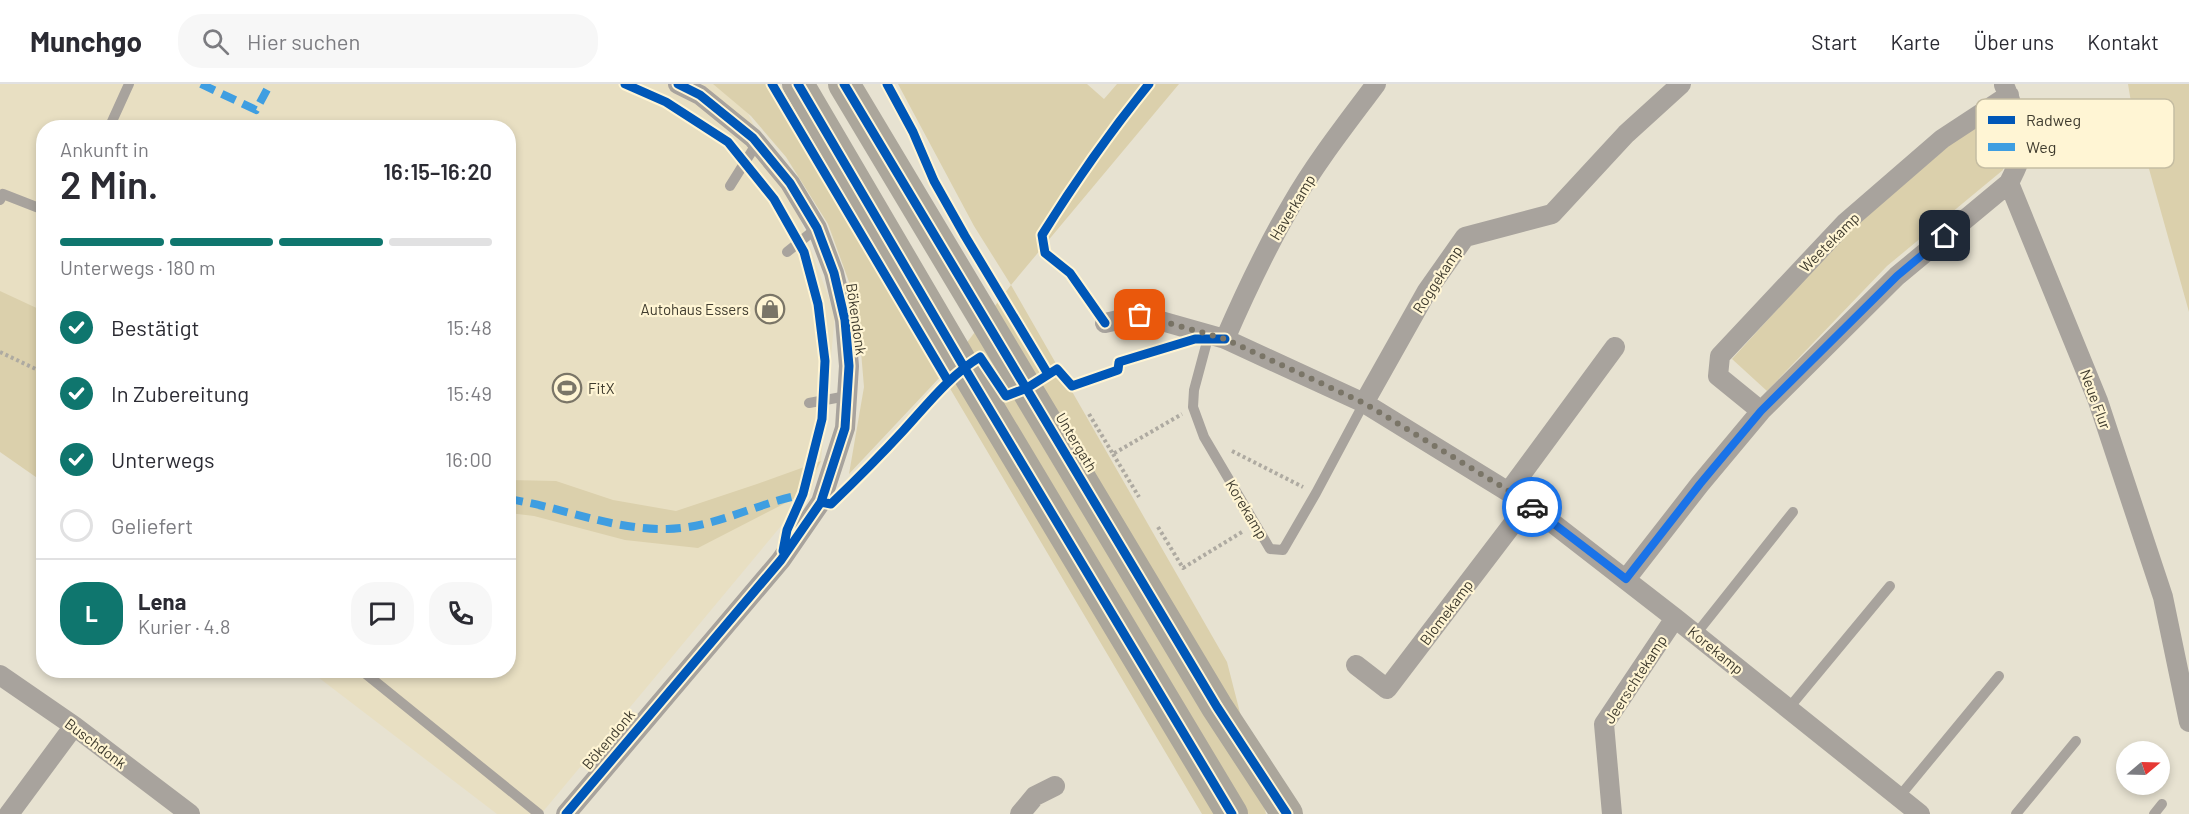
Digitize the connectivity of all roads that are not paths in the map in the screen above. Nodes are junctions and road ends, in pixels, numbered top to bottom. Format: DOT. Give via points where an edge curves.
graph roads {
  1 [pos="129,84"];
  2 [pos="678,84"];
  3 [pos="798,84"];
  4 [pos="844,84"];
  5 [pos="1376,84"];
  6 [pos="1681,84"];
  7 [pos="1976,113"];
  8 [pos="113,120"];
  9 [pos="757,143"];
  10 [pos="2016,168"];
  11 [pos="2009,183"];
  12 [pos="730,186"];
  13 [pos="0,200"];
  14 [pos="36,207"];
  15 [pos="817,228"];
  16 [pos="788,252"];
  17 [pos="1105,323"];
  18 [pos="1217,337"];
  19 [pos="1615,347"];
  20 [pos="847,396"];
  21 [pos="1364,403"];
  22 [pos="809,404"];
  23 [pos="1761,411"];
  24 [pos="1509,491"];
  25 [pos="1528,504"];
  26 [pos="1793,512"];
  27 [pos="1626,579"];
  28 [pos="1890,586"];
  29 [pos="1675,618"];
  30 [pos="1696,634"];
  31 [pos="1356,665"];
  32 [pos="0,675"];
  33 [pos="1999,676"];
  34 [pos="371,678"];
  35 [pos="1788,709"];
  36 [pos="2189,722"];
  37 [pos="74,726"];
  38 [pos="2076,741"];
  39 [pos="1055,786"];
  40 [pos="1899,797"];
  41 [pos="2162,804"];
  42 [pos="9,814"];
  43 [pos="190,814"];
  44 [pos="539,814"];
  45 [pos="566,814"];
  46 [pos="1020,814"];
  47 [pos="1232,814"];
  48 [pos="1287,814"];
  49 [pos="1612,814"];
  50 [pos="1920,814"];
  51 [pos="2016,814"];
  52 [pos="2154,814"];
  1 -- 8 [label="lane"];
  2 -- 9 [label="street, Bökendonk" via="700,95"];
  3 -- 47 [label="main road"];
  4 -- 48 [label="main road, Untergath" via="1211,698"];
  5 -- 18 [label="street, Haverkamp" via="1293,202"];
  6 -- 21 [label="street, Roggekamp" via="1626,134 1552,214 1465,237 1427,291"];
  7 -- 23 [label="street, Weetekamp" via="1845,223 1720,356 1718,376"];
  9 -- 12 [label="lane"];
  9 -- 15 [label="street, Bökendonk" via="790,183"];
  10 -- 11 [label="street"];
  11 -- 23 [label="street" via="1897,276"];
  11 -- 36 [label="street, Neue Flur" via="2098,400 2163,597"];
  13 -- 14 [label="lane" via="3,194"];
  15 -- 16 [label="lane"];
  15 -- 20 [label="street, Bökendonk" via="834,273 845,320"];
  17 -- 18 [label="street, Korekamp" via="1140,315"];
  18 -- 21 [label="street, Korekamp"];
  18 -- 21 [label="lane, Korekamp" via="1194,390 1193,407 1204,437 1270,549 1283,550"];
  19 -- 24 [label="street"];
  20 -- 22 [label="lane"];
  20 -- 45 [label="street, Bökendonk" via="845,428 821,502 781,560"];
  21 -- 24 [label="street, Korekamp"];
  23 -- 27 [label="street"];
  24 -- 25 [label="street, Korekamp"];
  25 -- 27 [label="street, Korekamp"];
  25 -- 31 [label="street, Blomekamp" via="1387,689"];
  26 -- 30 [label="lane"];
  27 -- 29 [label="street, Korekamp"];
  28 -- 35 [label="lane"];
  29 -- 30 [label="street, Korekamp"];
  29 -- 49 [label="street, Jeerschtekamp" via="1604,724"];
  30 -- 35 [label="street, Korekamp"];
  32 -- 37 [label="street, Buschdonk"];
  33 -- 40 [label="lane"];
  34 -- 44 [label="lane"];
  35 -- 40 [label="street, Korekamp"];
  37 -- 42 [label="street"];
  37 -- 43 [label="street, Buschdonk"];
  38 -- 51 [label="lane"];
  39 -- 46 [label="street" via="1035,796"];
  40 -- 50 [label="street, Korekamp"];
  41 -- 52 [label="lane"];
}
